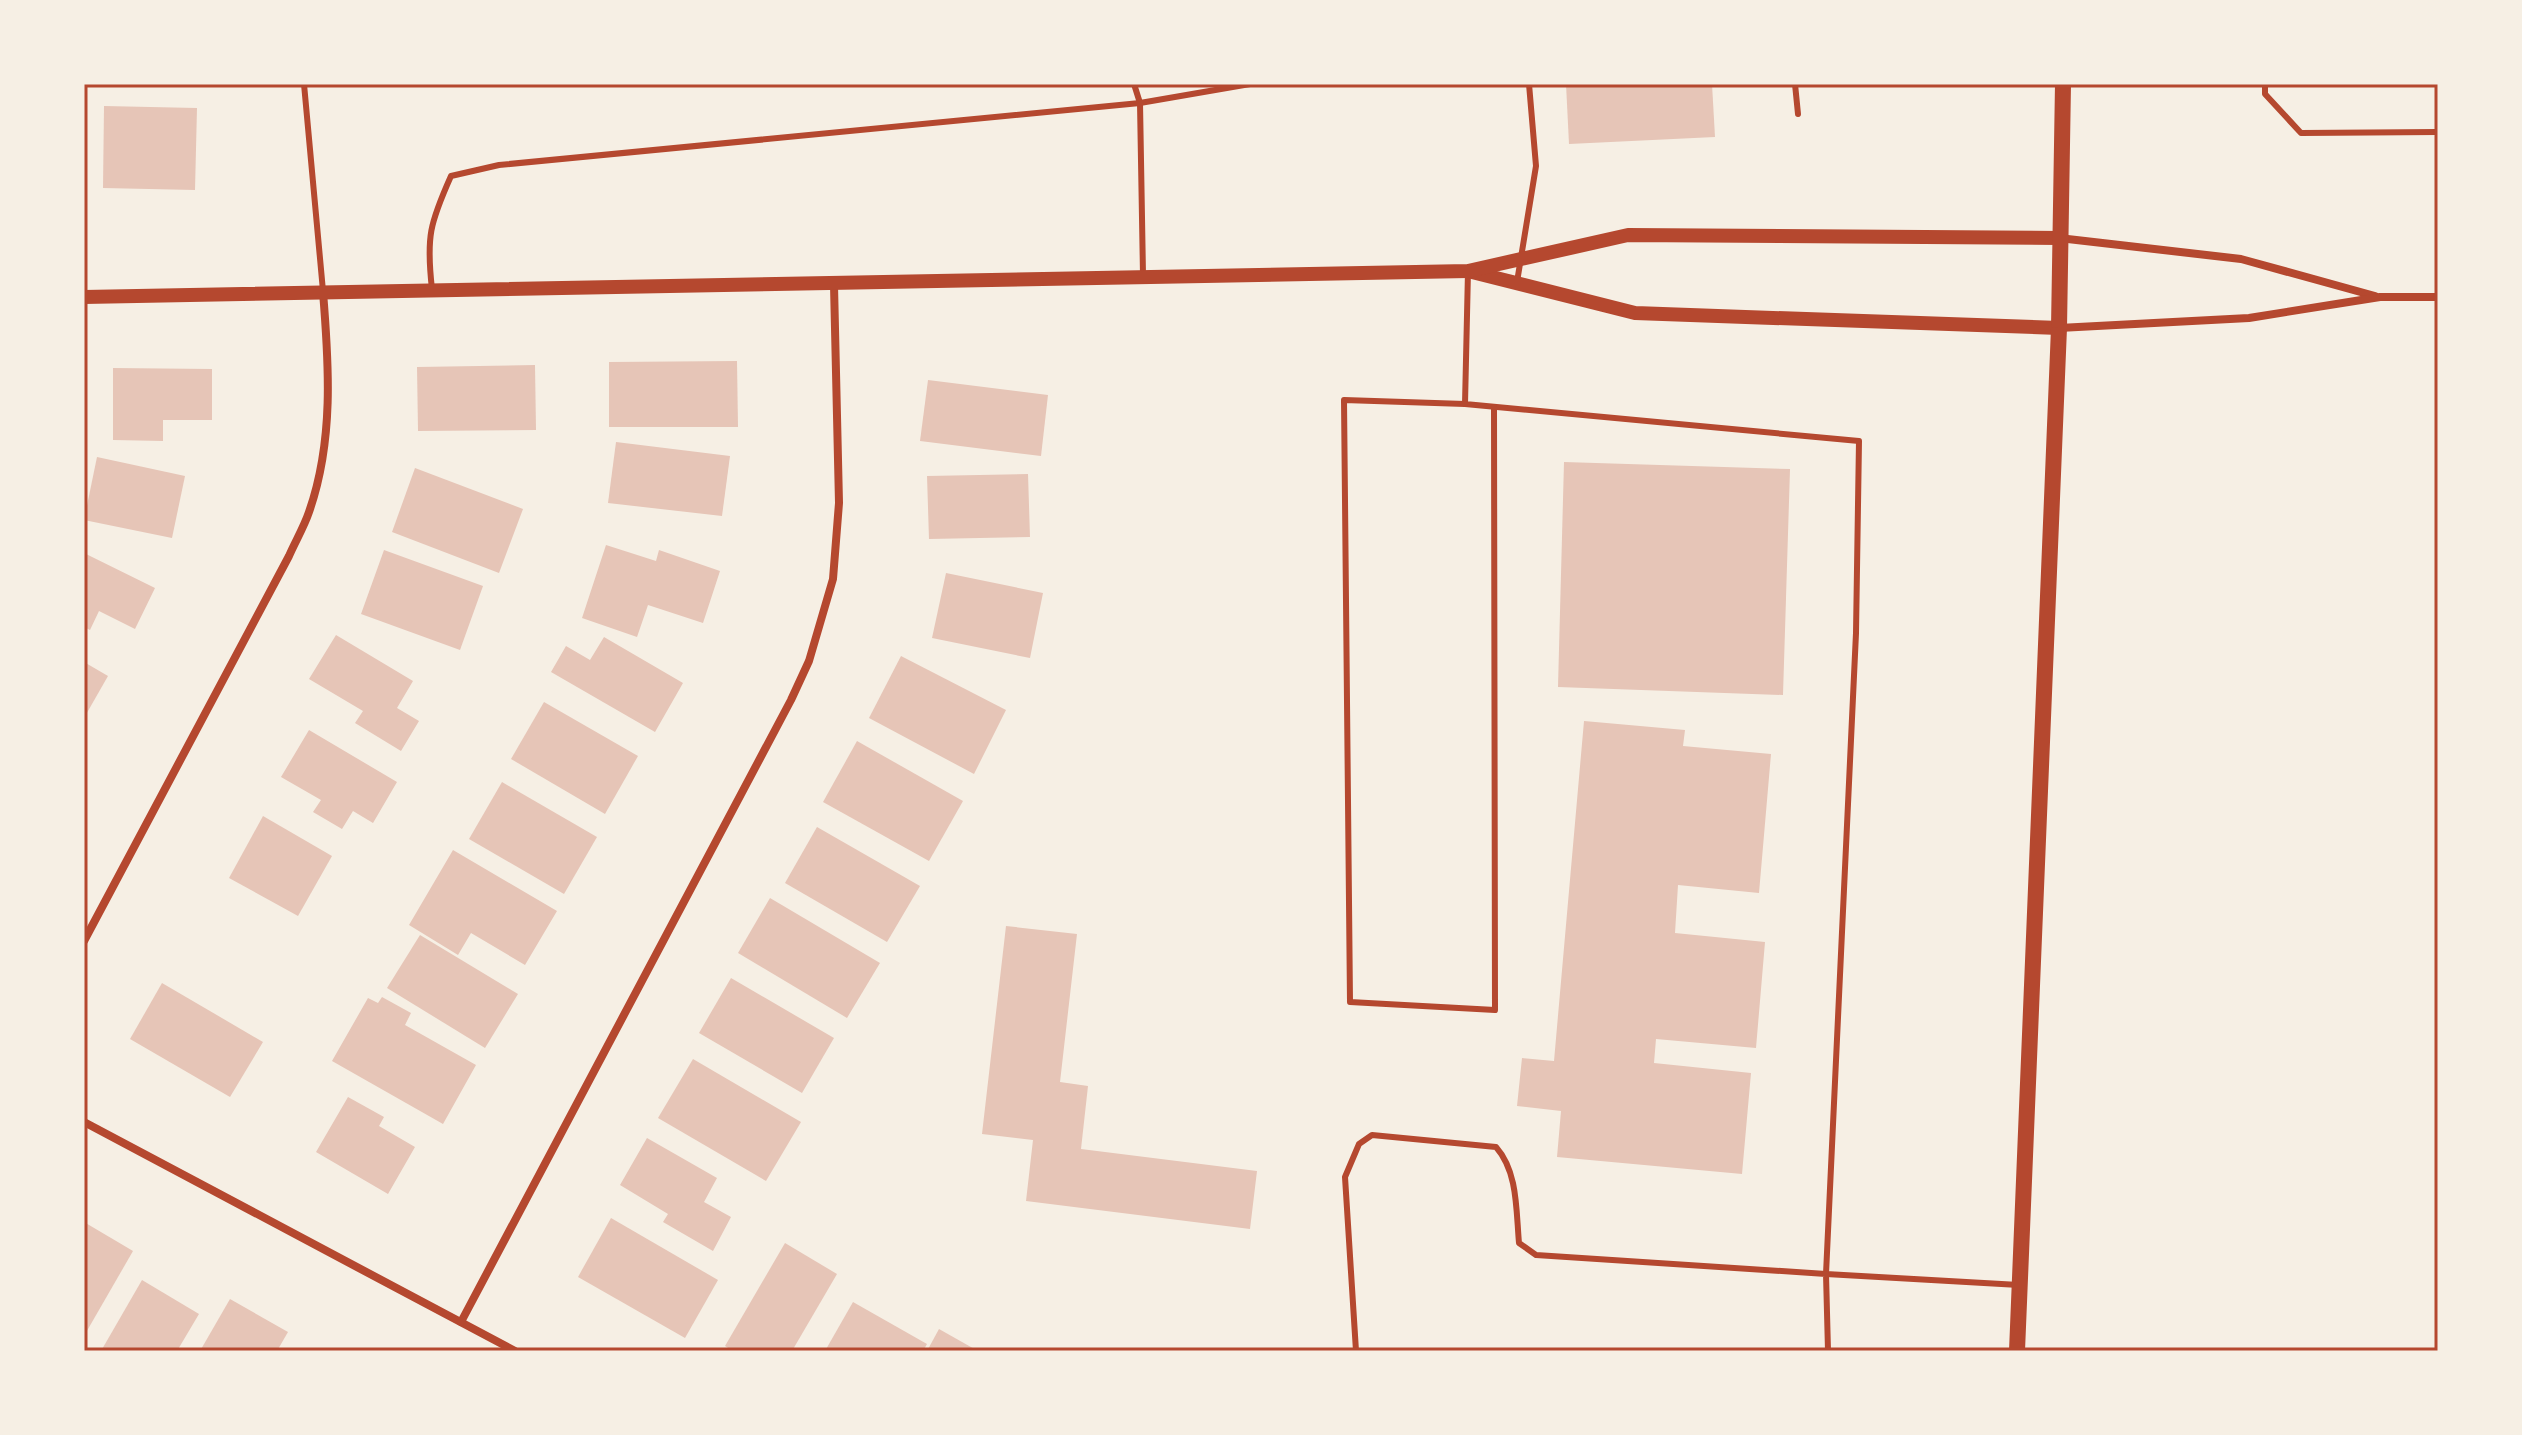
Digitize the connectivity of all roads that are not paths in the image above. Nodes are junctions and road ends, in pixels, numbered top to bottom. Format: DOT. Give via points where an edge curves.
graph roads {
  1 [pos="304,84"];
  2 [pos="1134,84"];
  3 [pos="1250,84"];
  4 [pos="1529,84"];
  5 [pos="1795,84"];
  6 [pos="2063,84"];
  7 [pos="2265,84"];
  8 [pos="1229,86"];
  9 [pos="1140,103"];
  10 [pos="1798,114"];
  11 [pos="2438,132"];
  12 [pos="2059,238"];
  13 [pos="1519,259"];
  14 [pos="1468,271"];
  15 [pos="1143,278"];
  16 [pos="1517,283"];
  17 [pos="834,285"];
  18 [pos="432,289"];
  19 [pos="323,291"];
  20 [pos="84,297"];
  21 [pos="2380,297"];
  22 [pos="2438,297"];
  23 [pos="2059,328"];
  24 [pos="1465,404"];
  25 [pos="1494,407"];
  26 [pos="84,941"];
  27 [pos="84,1122"];
  28 [pos="1826,1274"];
  29 [pos="2019,1285"];
  30 [pos="461,1322"];
  31 [pos="515,1351"];
  32 [pos="1356,1351"];
  33 [pos="1828,1351"];
  34 [pos="2017,1351"];
  1 -- 19 [label="lane"];
  2 -- 9 [label="lane"];
  3 -- 8 [label="lane"];
  4 -- 13 [label="lane" via="1536,166"];
  5 -- 10 [label="lane"];
  6 -- 12 [label="main road"];
  7 -- 11 [label="lane" via="2265,94 2301,133"];
  8 -- 9 [label="lane"];
  9 -- 15 [label="lane"];
  9 -- 18 [label="lane" via="499,165 451,176 433,215 427,249"];
  12 -- 13 [label="street" via="1628,235"];
  12 -- 21 [label="street" via="2241,259"];
  12 -- 23 [label="main road"];
  13 -- 14 [label="street"];
  13 -- 16 [label="lane"];
  14 -- 15 [label="street"];
  14 -- 16 [label="street"];
  14 -- 24 [label="lane"];
  15 -- 17 [label="street"];
  16 -- 23 [label="street" via="1635,313"];
  17 -- 18 [label="street"];
  17 -- 30 [label="street" via="839,503 833,579 809,661"];
  18 -- 19 [label="street"];
  19 -- 20 [label="street"];
  19 -- 26 [label="street" via="328,413 322,467 309,513"];
  21 -- 22 [label="street"];
  21 -- 23 [label="street" via="2249,318"];
  23 -- 29 [label="main road"];
  24 -- 25 [label="lane"];
  24 -- 25 [label="lane" via="1344,400 1350,1002 1495,1010"];
  25 -- 28 [label="lane" via="1859,441 1855,649"];
  27 -- 30 [label="street"];
  28 -- 29 [label="lane"];
  28 -- 32 [label="lane" via="1536,1255 1519,1243 1512,1175 1496,1147 1372,1135 1359,1144 1345,1177"];
  28 -- 33 [label="lane"];
  29 -- 34 [label="main road"];
  30 -- 31 [label="street"];
}
